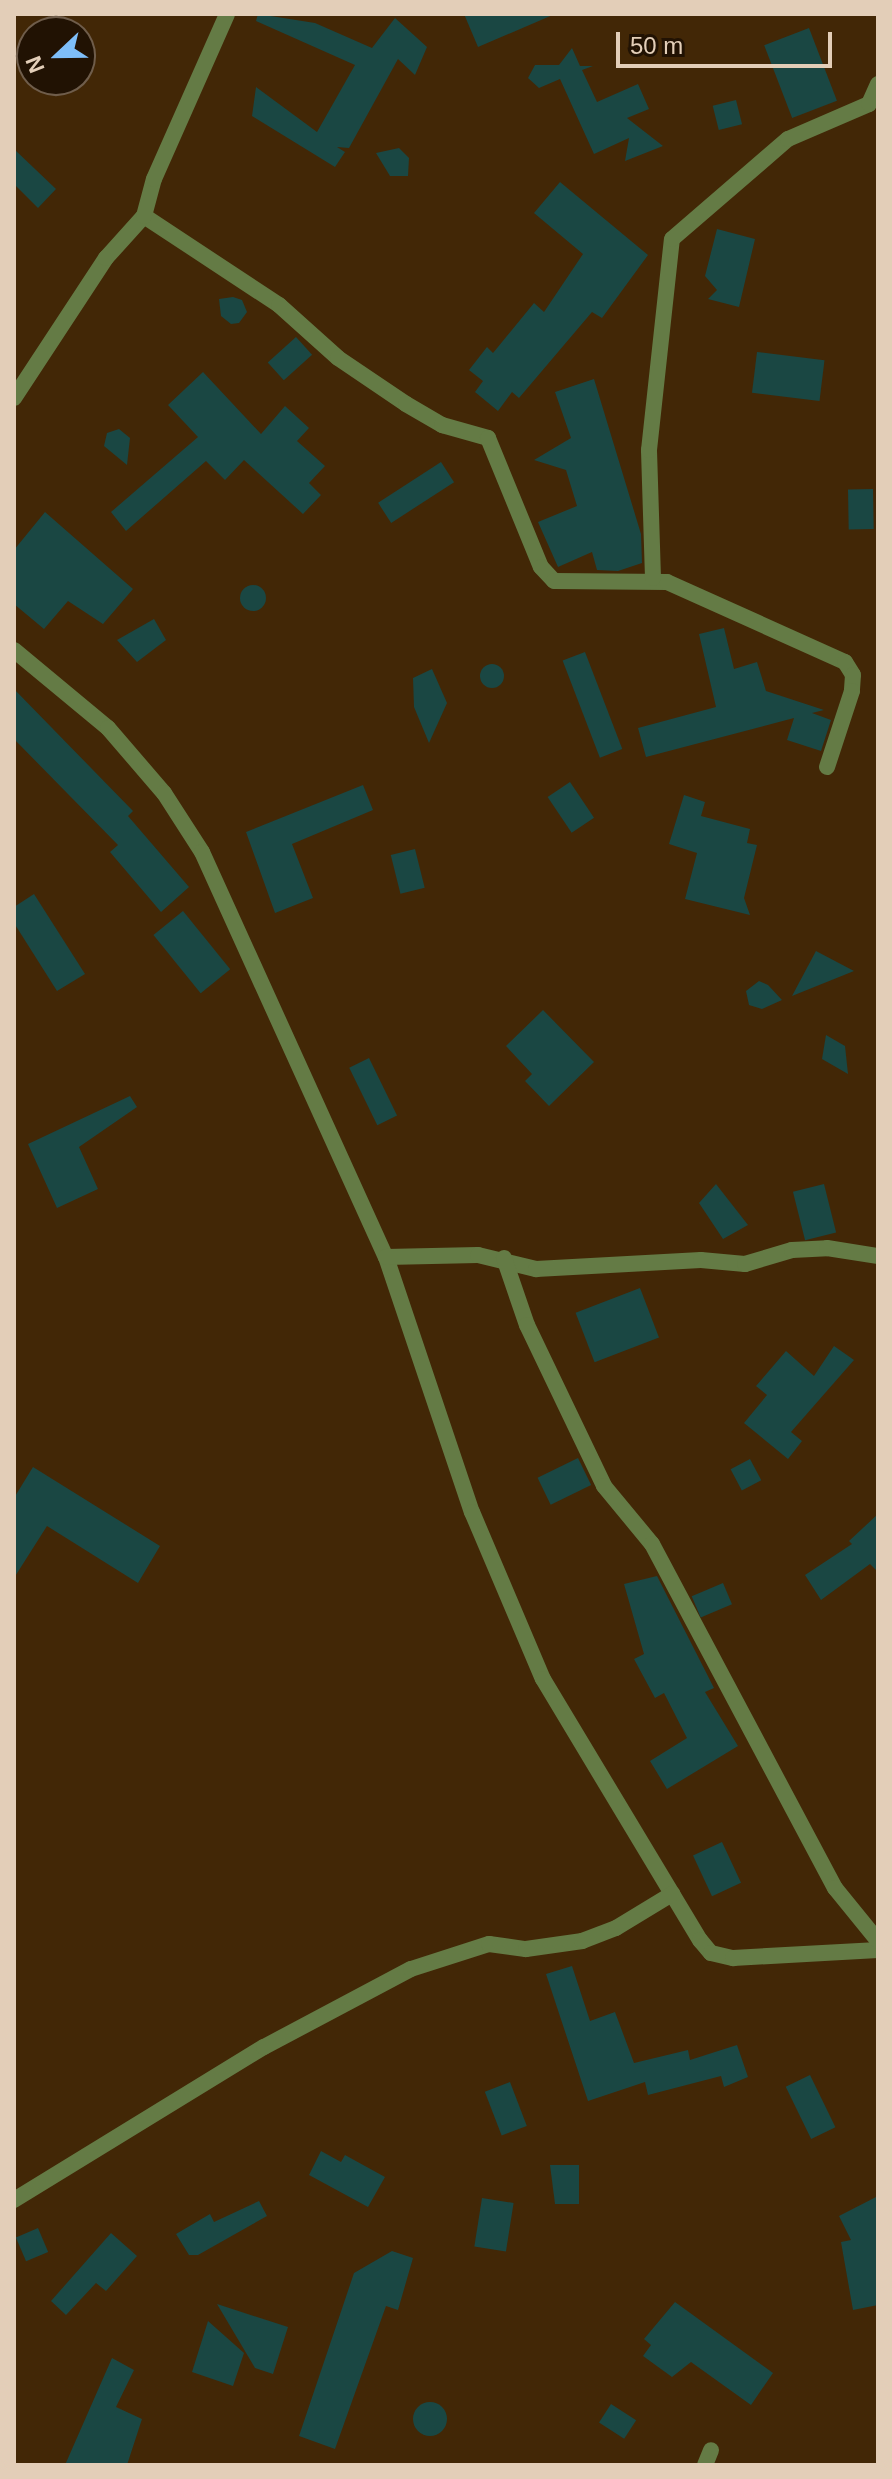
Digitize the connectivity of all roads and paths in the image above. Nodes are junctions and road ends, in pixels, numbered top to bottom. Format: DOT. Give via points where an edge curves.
graph roads {
  1 [pos="227,14"];
  2 [pos="878,84"];
  3 [pos="144,216"];
  4 [pos="14,398"];
  5 [pos="653,578"];
  6 [pos="14,650"];
  7 [pos="827,767"];
  8 [pos="878,1256"];
  9 [pos="386,1257"];
  10 [pos="504,1258"];
  11 [pos="672,1894"];
  12 [pos="878,1941"];
  13 [pos="878,1950"];
  14 [pos="14,2200"];
  1 -- 3 [label="street" via="154,179"];
  2 -- 5 [label="street" via="869,104 788,139 672,239 649,450"];
  3 -- 4 [label="street" via="106,258"];
  3 -- 5 [label="street" via="279,305 338,358 406,404 442,425 488,438 541,567 554,581"];
  5 -- 7 [label="street" via="845,662 853,675 852,691"];
  6 -- 9 [label="street" via="108,728 164,793 202,852"];
  8 -- 10 [label="street" via="827,1248 792,1250 745,1264 701,1260 536,1269"];
  9 -- 10 [label="street"];
  9 -- 11 [label="street" via="472,1512 543,1679"];
  10 -- 12 [label="street" via="527,1325 604,1486 652,1544 835,1888"];
  11 -- 13 [label="street" via="700,1940 722,1956"];
  11 -- 14 [label="street" via="616,1928 582,1941 526,1949 489,1944 411,1969 264,2047"];
}
